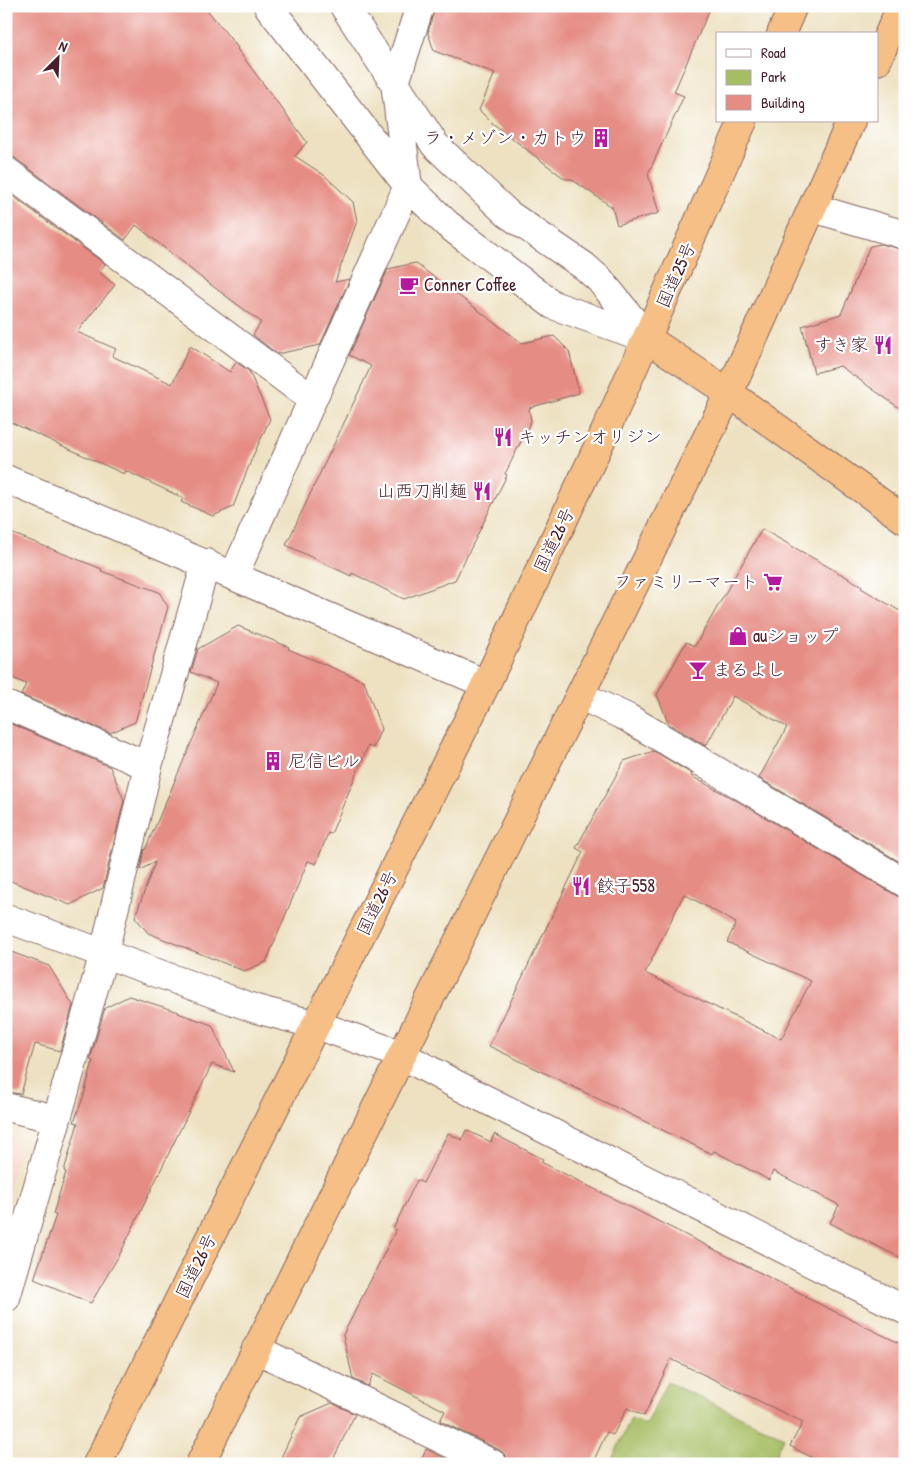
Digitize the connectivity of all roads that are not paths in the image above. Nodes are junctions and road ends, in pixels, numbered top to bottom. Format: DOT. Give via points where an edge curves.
graph roads {
  1 [pos="268,6"];
  2 [pos="344,6"];
  3 [pos="420,6"];
  4 [pos="793,6"];
  5 [pos="901,6"];
  6 [pos="782,32"];
  7 [pos="878,59"];
  8 [pos="395,83"];
  9 [pos="743,122"];
  10 [pos="851,122"];
  11 [pos="6,171"];
  12 [pos="408,186"];
  13 [pos="813,208"];
  14 [pos="905,235"];
  15 [pos="648,339"];
  16 [pos="729,393"];
  17 [pos="312,399"];
  18 [pos="6,479"];
  19 [pos="905,520"];
  20 [pos="206,563"];
  21 [pos="234,575"];
  22 [pos="486,684"];
  23 [pos="581,696"];
  24 [pos="6,705"];
  25 [pos="148,766"];
  26 [pos="905,883"];
  27 [pos="6,918"];
  28 [pos="104,954"];
  29 [pos="317,1025"];
  30 [pos="402,1055"];
  31 [pos="6,1107"];
  32 [pos="56,1119"];
  33 [pos="6,1298"];
  34 [pos="905,1310"];
  35 [pos="256,1349"];
  36 [pos="97,1464"];
  37 [pos="200,1464"];
  38 [pos="493,1464"];
  1 -- 12 [label="street"];
  2 -- 8 [label="street"];
  3 -- 8 [label="street"];
  4 -- 6 [label="highway"];
  5 -- 7 [label="highway"];
  8 -- 12 [label="street"];
  8 -- 15 [label="street" via="435,145 508,214 600,280"];
  9 -- 15 [label="highway, 国道25号"];
  10 -- 13 [label="highway"];
  11 -- 17 [label="street"];
  12 -- 15 [label="street" via="447,224 553,305"];
  12 -- 17 [label="street"];
  13 -- 14 [label="street"];
  13 -- 16 [label="highway"];
  15 -- 16 [label="highway"];
  15 -- 22 [label="highway, 国道26号"];
  16 -- 19 [label="highway"];
  16 -- 23 [label="highway"];
  17 -- 21 [label="street"];
  18 -- 20 [label="street"];
  20 -- 21 [label="street"];
  20 -- 25 [label="street"];
  21 -- 22 [label="street"];
  22 -- 29 [label="highway, 国道26号"];
  23 -- 26 [label="street" via="628,718"];
  23 -- 30 [label="highway"];
  24 -- 25 [label="street"];
  25 -- 28 [label="street"];
  27 -- 28 [label="street"];
  28 -- 29 [label="street" via="256,1009"];
  28 -- 32 [label="street"];
  29 -- 30 [label="street"];
  29 -- 36 [label="highway, 国道26号"];
  30 -- 34 [label="street"];
  30 -- 35 [label="highway"];
  31 -- 32 [label="street"];
  32 -- 33 [label="street"];
  35 -- 37 [label="highway"];
  35 -- 38 [label="street"];
}
